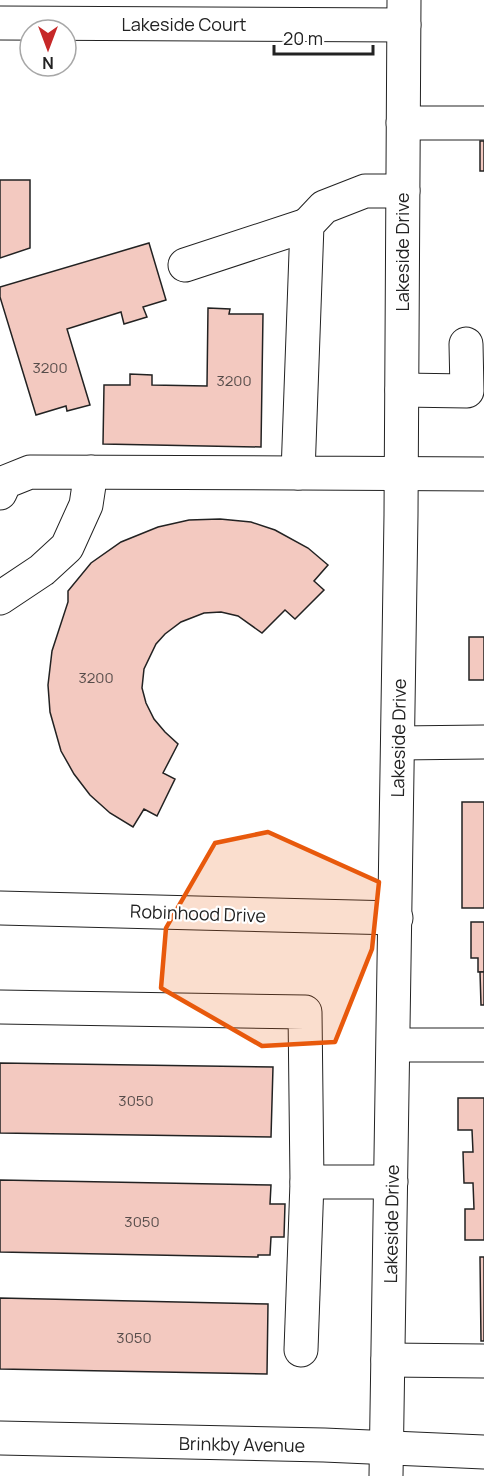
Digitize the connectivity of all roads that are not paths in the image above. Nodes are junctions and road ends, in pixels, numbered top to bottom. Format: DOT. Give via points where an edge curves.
graph roads {
  1 [pos="50,12"];
  2 [pos="404,13"];
  3 [pos="0,23"];
  4 [pos="403,123"];
  5 [pos="484,123"];
  6 [pos="403,191"];
  7 [pos="307,225"];
  8 [pos="185,265"];
  9 [pos="466,344"];
  10 [pos="402,390"];
  11 [pos="91,472"];
  12 [pos="298,472"];
  13 [pos="402,474"];
  14 [pos="484,474"];
  15 [pos="0,493"];
  16 [pos="0,598"];
  17 [pos="484,742"];
  18 [pos="398,743"];
  19 [pos="0,908"];
  20 [pos="396,918"];
  21 [pos="0,1006"];
  22 [pos="394,1045"];
  23 [pos="484,1045"];
  24 [pos="307,1182"];
  25 [pos="391,1182"];
  26 [pos="301,1350"];
  27 [pos="388,1360"];
  28 [pos="484,1361"];
  29 [pos="0,1438"];
  30 [pos="480,1460"];
  31 [pos="386,1463"];
  1 -- 2 [label="street, Lakeside Court"];
  1 -- 3 [label="street, Lakeside Court"];
  2 -- 4 [label="street, Lakeside Drive"];
  4 -- 5 [label="street"];
  4 -- 6 [label="street, Lakeside Drive"];
  6 -- 7 [label="street" via="365,191 324,207"];
  6 -- 10 [label="street, Lakeside Drive"];
  7 -- 8 [label="street"];
  7 -- 12 [label="street"];
  9 -- 10 [label="street" via="467,391"];
  10 -- 13 [label="street, Lakeside Drive"];
  11 -- 12 [label="street"];
  11 -- 15 [label="street" via="30,472 5,482"];
  11 -- 16 [label="street" via="86,506 68,547"];
  12 -- 13 [label="street"];
  13 -- 14 [label="street"];
  13 -- 18 [label="street, Lakeside Drive"];
  17 -- 18 [label="street"];
  18 -- 20 [label="street, Lakeside Drive"];
  19 -- 20 [label="street, Robinhood Drive"];
  20 -- 22 [label="street, Lakeside Drive"];
  21 -- 24 [label="street" via="305,1012"];
  22 -- 23 [label="street"];
  22 -- 25 [label="street, Lakeside Drive"];
  24 -- 25 [label="street"];
  24 -- 26 [label="street"];
  25 -- 27 [label="street, Lakeside Drive"];
  27 -- 28 [label="street"];
  27 -- 31 [label="street, Lakeside Drive"];
  29 -- 31 [label="street, Brinkby Avenue" via="324,1445"];
  30 -- 31 [label="street, Brinkby Avenue"];
}
